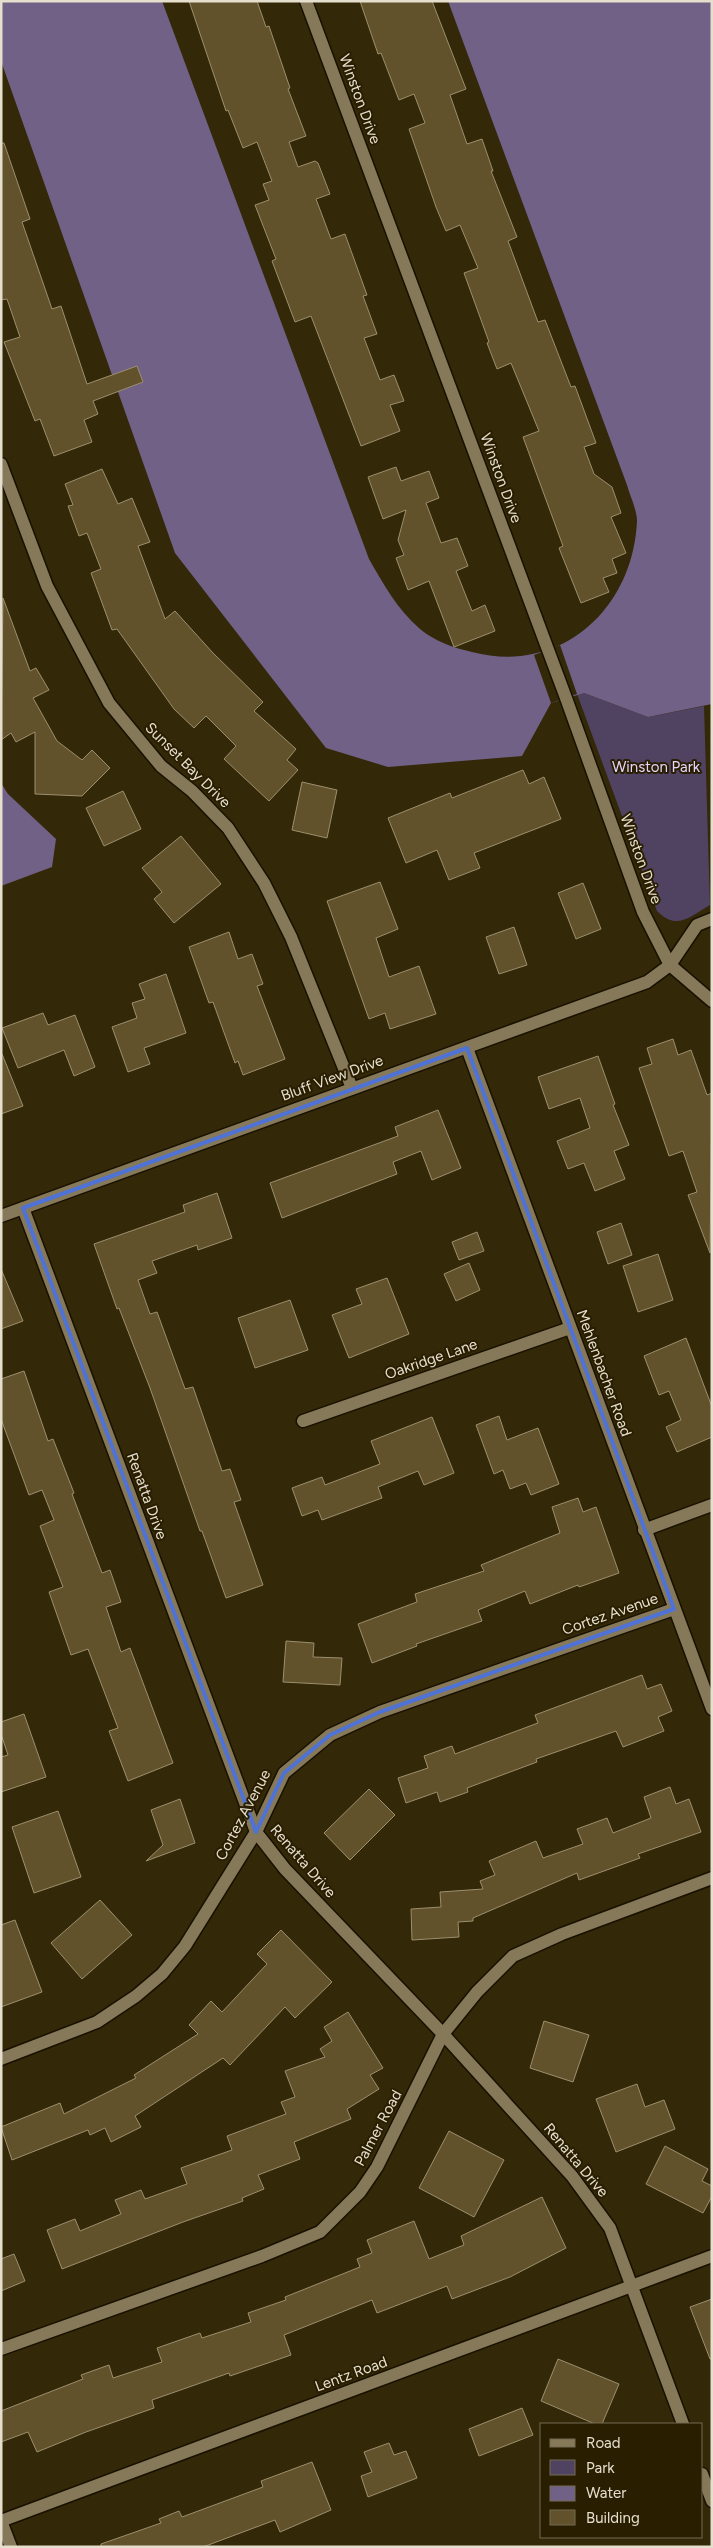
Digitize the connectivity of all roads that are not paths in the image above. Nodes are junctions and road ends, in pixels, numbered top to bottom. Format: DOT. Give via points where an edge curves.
graph roads {
  1 [pos="306,1"];
  2 [pos="1,464"];
  3 [pos="712,919"];
  4 [pos="670,965"];
  5 [pos="712,1001"];
  6 [pos="468,1048"];
  7 [pos="352,1088"];
  8 [pos="23,1208"];
  9 [pos="1,1216"];
  10 [pos="570,1328"];
  11 [pos="303,1421"];
  12 [pos="712,1505"];
  13 [pos="644,1530"];
  14 [pos="674,1608"];
  15 [pos="712,1709"];
  16 [pos="256,1832"];
  17 [pos="712,1878"];
  18 [pos="443,2034"];
  19 [pos="1,2059"];
  20 [pos="712,2256"];
  21 [pos="632,2288"];
  22 [pos="1,2349"];
  23 [pos="683,2423"];
  24 [pos="703,2477"];
  25 [pos="712,2501"];
  26 [pos="1,2521"];
  27 [pos="10,2547"];
  1 -- 4 [label="street, Winston Drive" via="643,912"];
  2 -- 7 [label="street, Sunset Bay Drive" via="47,586 108,704 162,766 228,828 264,883 290,937"];
  3 -- 4 [label="street, Bluff View Drive" via="697,925"];
  4 -- 5 [label="street"];
  4 -- 6 [label="street, Bluff View Drive" via="647,982"];
  6 -- 7 [label="street, Bluff View Drive"];
  6 -- 10 [label="street, Mehlenbacher Road"];
  7 -- 8 [label="street, Bluff View Drive"];
  8 -- 9 [label="street, Bluff View Drive"];
  8 -- 16 [label="street, Renatta Drive"];
  10 -- 11 [label="street, Oakridge Lane"];
  10 -- 13 [label="street, Mehlenbacher Road"];
  12 -- 13 [label="street"];
  13 -- 14 [label="street, Mehlenbacher Road"];
  14 -- 15 [label="street, Mehlenbacher Road"];
  14 -- 16 [label="street, Cortez Avenue" via="380,1712 330,1735 284,1773"];
  16 -- 18 [label="street, Renatta Drive" via="285,1869"];
  16 -- 19 [label="street, Cortez Avenue" via="185,1946 162,1974 97,2022"];
  17 -- 18 [label="street, Palmer Road" via="562,1934 513,1956"];
  18 -- 21 [label="street, Renatta Drive" via="572,2176 610,2228"];
  18 -- 22 [label="street, Palmer Road" via="377,2167 360,2192 320,2232 262,2256"];
  20 -- 21 [label="street, Lentz Road"];
  21 -- 23 [label="street, Renatta Drive"];
  21 -- 26 [label="street, Lentz Road"];
  24 -- 25 [label="street"];
  26 -- 27 [label="street"];
}
